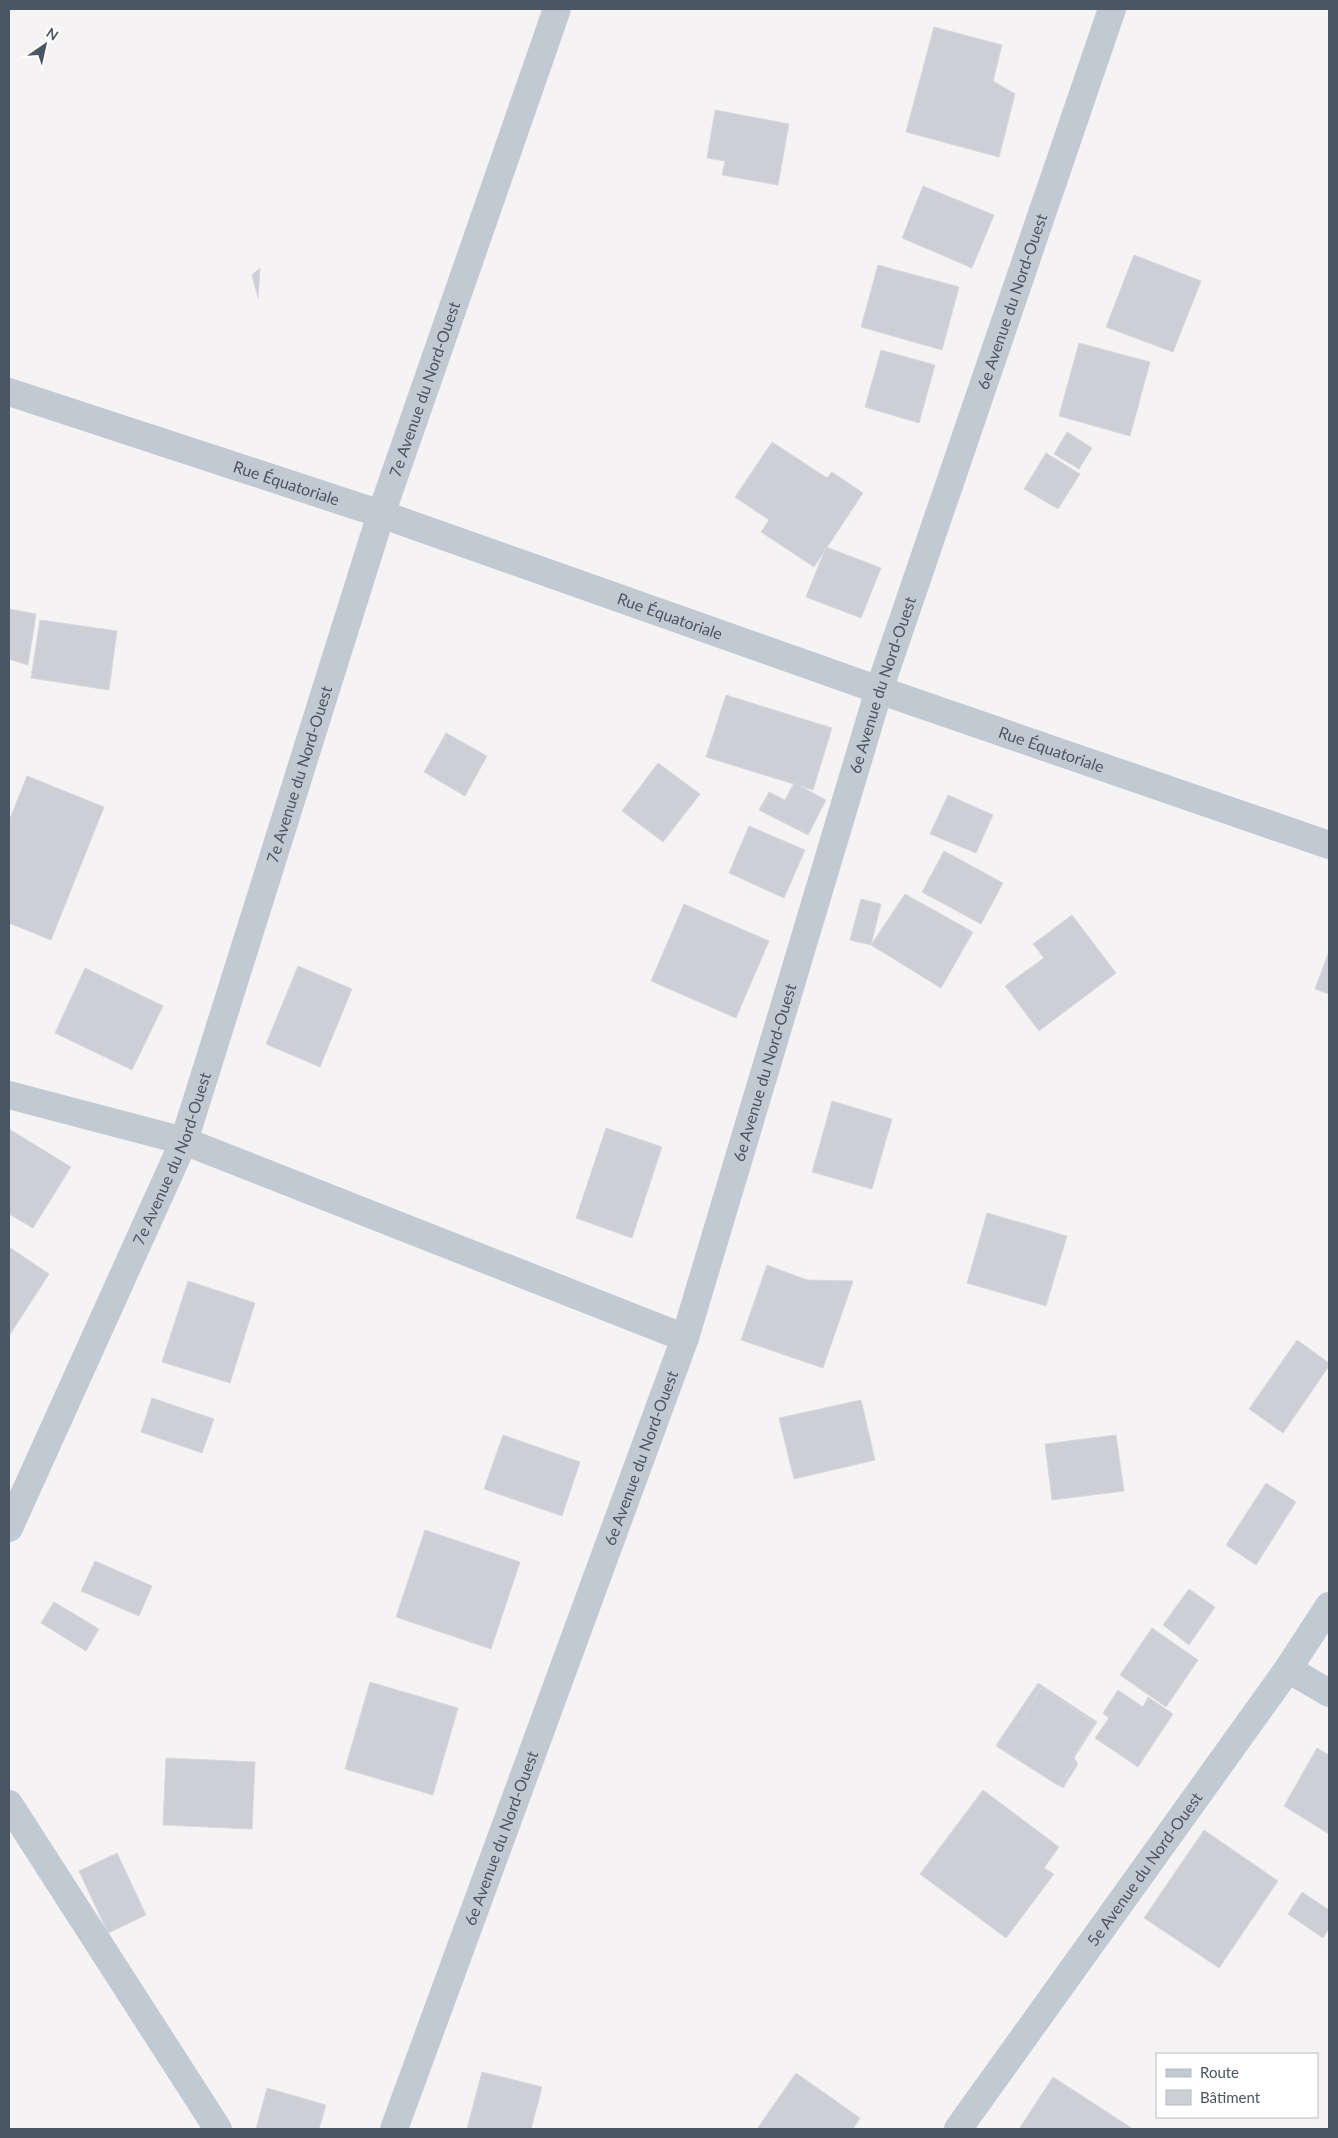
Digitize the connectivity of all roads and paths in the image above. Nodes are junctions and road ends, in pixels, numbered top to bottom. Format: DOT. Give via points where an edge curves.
graph roads {
  1 [pos="557,9"];
  2 [pos="1112,9"];
  3 [pos="9,392"];
  4 [pos="381,514"];
  5 [pos="879,690"];
  6 [pos="1329,845"];
  7 [pos="9,1095"];
  8 [pos="184,1140"];
  9 [pos="685,1338"];
  10 [pos="9,1528"];
  11 [pos="1329,1606"];
  12 [pos="1288,1669"];
  13 [pos="1329,1693"];
  14 [pos="9,1804"];
  15 [pos="218,2129"];
  16 [pos="394,2129"];
  17 [pos="958,2129"];
  1 -- 4 [label="street, 7e Avenue du Nord-Ouest"];
  2 -- 5 [label="street, 6e Avenue du Nord-Ouest"];
  3 -- 4 [label="street, Rue Équatoriale"];
  4 -- 5 [label="street, Rue Équatoriale"];
  4 -- 8 [label="street, 7e Avenue du Nord-Ouest"];
  5 -- 6 [label="street, Rue Équatoriale"];
  5 -- 9 [label="street, 6e Avenue du Nord-Ouest"];
  7 -- 8 [label="street"];
  8 -- 9 [label="street"];
  8 -- 10 [label="street, 7e Avenue du Nord-Ouest"];
  9 -- 16 [label="street, 6e Avenue du Nord-Ouest"];
  11 -- 12 [label="street, 5e Avenue du Nord-Ouest"];
  12 -- 13 [label="street"];
  12 -- 17 [label="street, 5e Avenue du Nord-Ouest"];
  14 -- 15 [label="street"];
}
